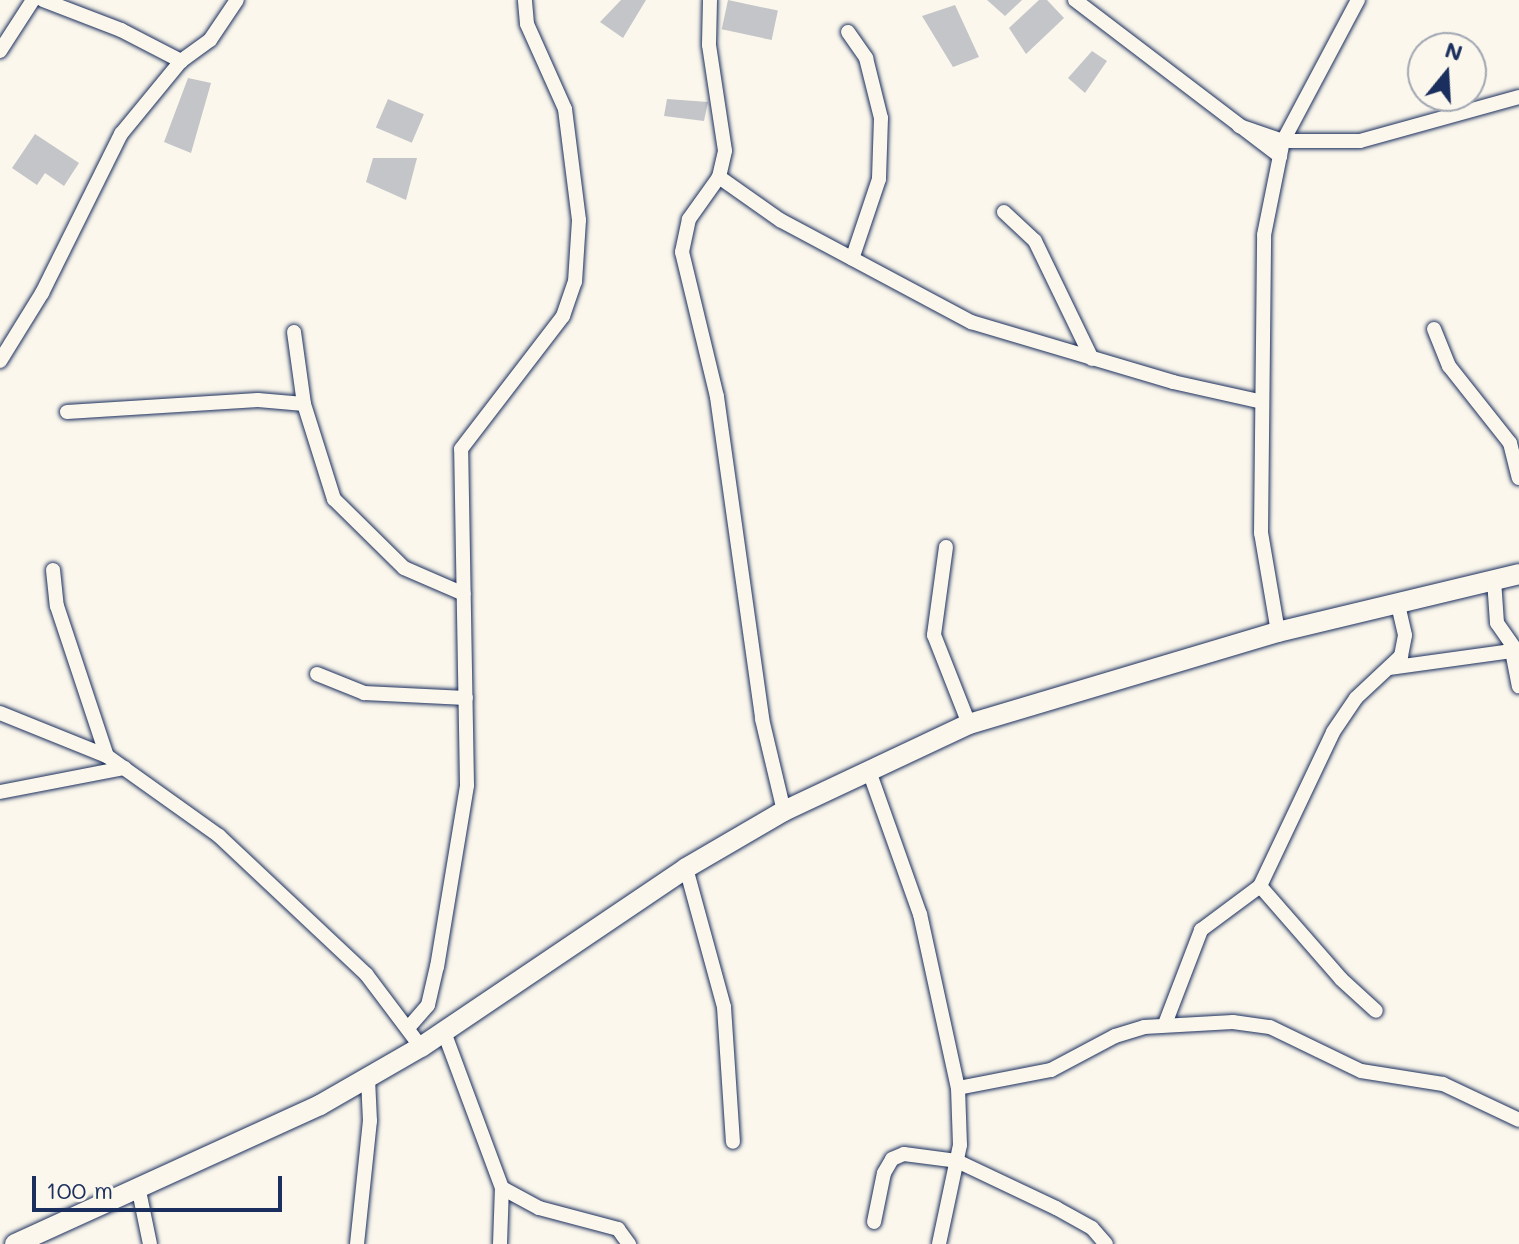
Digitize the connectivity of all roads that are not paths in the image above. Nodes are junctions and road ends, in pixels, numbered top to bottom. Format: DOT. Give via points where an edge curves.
graph roads {
  1 [pos="33,0"];
  2 [pos="43,0"];
  3 [pos="237,0"];
  4 [pos="525,0"];
  5 [pos="710,0"];
  6 [pos="1075,0"];
  7 [pos="1358,0"];
  8 [pos="848,32"];
  9 [pos="0,51"];
  10 [pos="181,61"];
  11 [pos="1519,97"];
  12 [pos="1282,148"];
  13 [pos="719,177"];
  14 [pos="1004,212"];
  15 [pos="852,259"];
  16 [pos="1434,329"];
  17 [pos="294,332"];
  18 [pos="1092,359"];
  19 [pos="0,361"];
  20 [pos="1259,401"];
  21 [pos="304,404"];
  22 [pos="67,412"];
  23 [pos="1519,478"];
  24 [pos="946,547"];
  25 [pos="53,570"];
  26 [pos="1519,574"];
  27 [pos="1494,580"];
  28 [pos="464,594"];
  29 [pos="1397,601"];
  30 [pos="1278,632"];
  31 [pos="1515,653"];
  32 [pos="1389,668"];
  33 [pos="317,674"];
  34 [pos="1519,686"];
  35 [pos="466,698"];
  36 [pos="0,713"];
  37 [pos="969,724"];
  38 [pos="107,756"];
  39 [pos="125,768"];
  40 [pos="869,771"];
  41 [pos="0,792"];
  42 [pos="784,811"];
  43 [pos="686,868"];
  44 [pos="1260,886"];
  45 [pos="1376,1011"];
  46 [pos="1165,1024"];
  47 [pos="409,1027"];
  48 [pos="444,1032"];
  49 [pos="421,1047"];
  50 [pos="368,1078"];
  51 [pos="958,1088"];
  52 [pos="1519,1120"];
  53 [pos="733,1142"];
  54 [pos="957,1161"];
  55 [pos="502,1188"];
  56 [pos="139,1191"];
  57 [pos="874,1222"];
  58 [pos="15,1244"];
  59 [pos="150,1244"];
  60 [pos="357,1244"];
  61 [pos="500,1244"];
  62 [pos="629,1244"];
  63 [pos="939,1244"];
  64 [pos="1106,1244"];
  1 -- 9 [label="street"];
  2 -- 10 [label="street" via="121,30"];
  3 -- 10 [label="street" via="210,40"];
  4 -- 28 [label="street" via="527,24 565,109 579,220 575,282 557,325 517,370 461,449"];
  5 -- 13 [label="street" via="709,45 725,151"];
  6 -- 12 [label="street" via="1239,126"];
  7 -- 12 [label="street"];
  8 -- 15 [label="street" via="866,58 881,118 879,179"];
  10 -- 19 [label="street" via="121,134 48,281"];
  11 -- 12 [label="street" via="1360,141"];
  12 -- 20 [label="street" via="1264,235"];
  13 -- 15 [label="street" via="780,220"];
  13 -- 42 [label="street" via="689,219 682,252 717,397 762,719"];
  14 -- 18 [label="street" via="1035,241"];
  15 -- 18 [label="street" via="971,322"];
  16 -- 23 [label="street" via="1449,366 1510,443"];
  17 -- 21 [label="street"];
  18 -- 20 [label="street"];
  20 -- 30 [label="street" via="1261,533"];
  21 -- 22 [label="street" via="258,400"];
  21 -- 28 [label="street" via="334,499 404,568"];
  24 -- 37 [label="street" via="934,635"];
  25 -- 38 [label="street" via="57,606"];
  26 -- 27 [label="main road"];
  27 -- 29 [label="main road"];
  27 -- 31 [label="street" via="1497,623"];
  28 -- 35 [label="street"];
  29 -- 30 [label="main road"];
  29 -- 32 [label="street" via="1405,635 1401,656"];
  30 -- 37 [label="main road"];
  31 -- 32 [label="street"];
  31 -- 34 [label="street"];
  32 -- 44 [label="street" via="1356,698 1333,732"];
  33 -- 35 [label="street" via="364,693"];
  35 -- 47 [label="street" via="467,785 461,837 428,1005"];
  36 -- 38 [label="street"];
  37 -- 40 [label="main road"];
  38 -- 39 [label="street"];
  39 -- 41 [label="street"];
  39 -- 47 [label="street" via="229,846 366,974"];
  40 -- 42 [label="main road"];
  40 -- 51 [label="street" via="920,914"];
  42 -- 43 [label="main road"];
  43 -- 48 [label="main road"];
  43 -- 53 [label="street" via="724,1007"];
  44 -- 45 [label="street"];
  44 -- 46 [label="street" via="1201,930"];
  46 -- 51 [label="street" via="1115,1036 1051,1070"];
  46 -- 52 [label="street" via="1270,1027 1361,1071 1443,1084"];
  47 -- 49 [label="street"];
  48 -- 49 [label="main road"];
  48 -- 55 [label="street"];
  49 -- 50 [label="main road"];
  50 -- 56 [label="main road"];
  50 -- 60 [label="street" via="370,1121"];
  51 -- 54 [label="street"];
  54 -- 57 [label="street" via="904,1154 892,1159"];
  54 -- 63 [label="street"];
  54 -- 64 [label="street" via="1092,1228"];
  55 -- 61 [label="street"];
  55 -- 62 [label="street" via="539,1208 618,1229"];
  56 -- 58 [label="main road"];
  56 -- 59 [label="street"];
}
